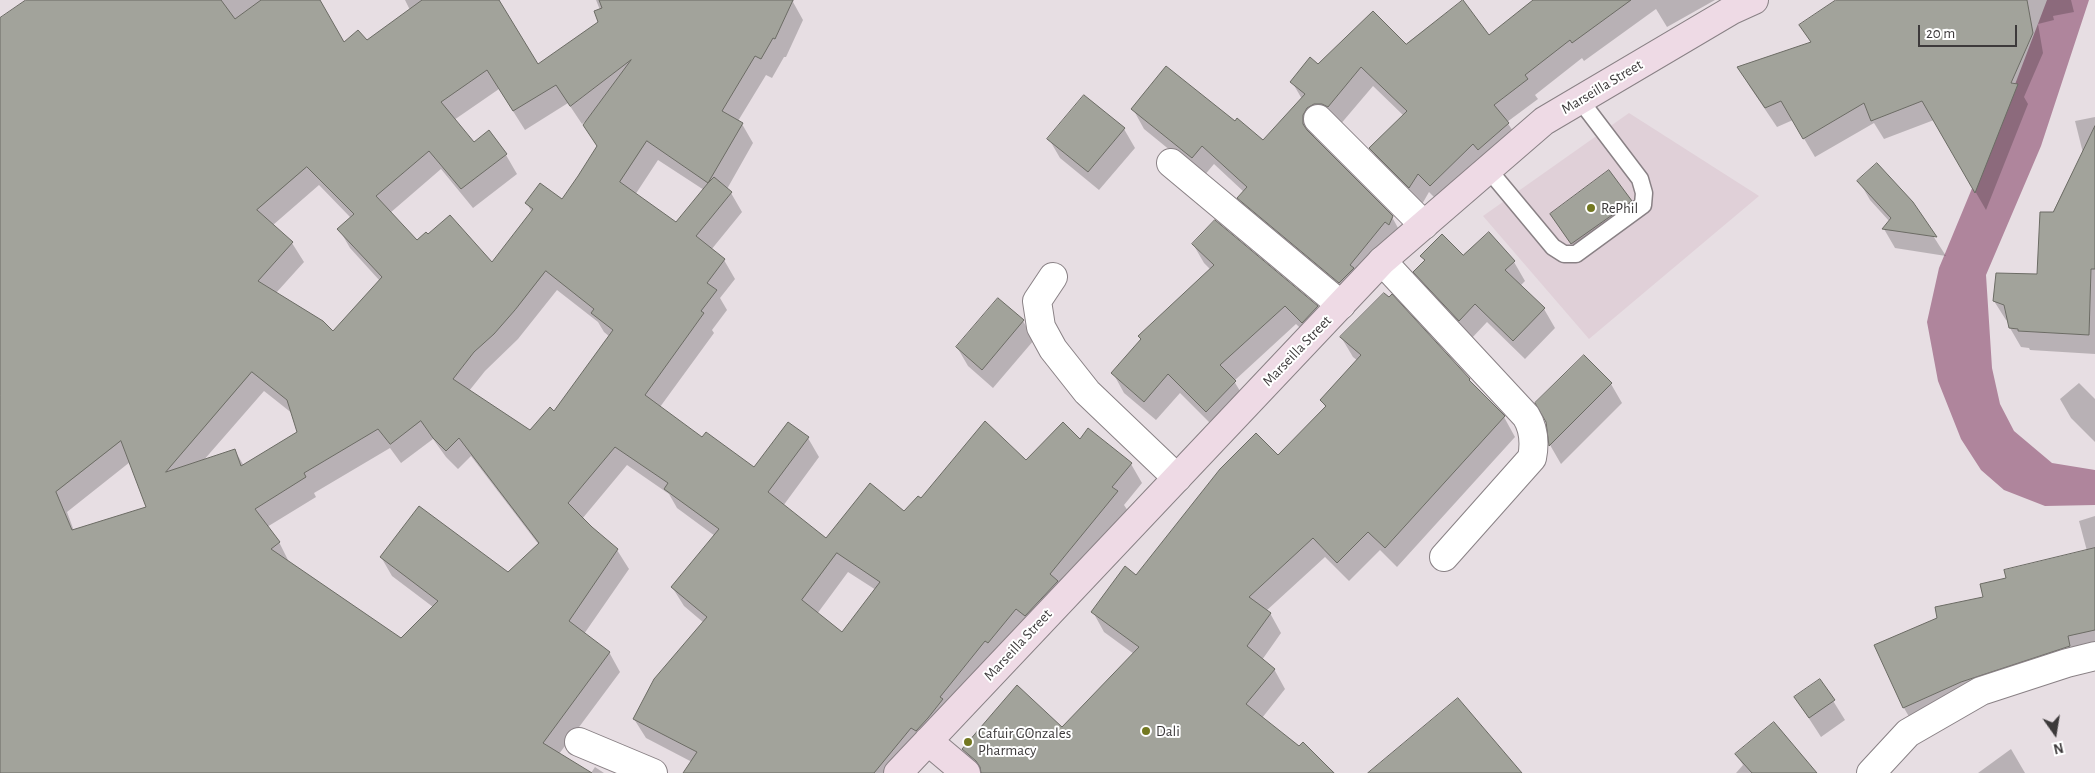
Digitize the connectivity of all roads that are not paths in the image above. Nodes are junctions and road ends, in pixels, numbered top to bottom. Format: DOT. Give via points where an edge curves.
graph roads {
  1 [pos="1754,0"];
  2 [pos="1580,100"];
  3 [pos="1318,119"];
  4 [pos="1171,163"];
  5 [pos="1488,169"];
  6 [pos="1424,225"];
  7 [pos="1382,262"];
  8 [pos="1053,277"];
  9 [pos="1341,305"];
  10 [pos="1177,478"];
  11 [pos="1444,557"];
  12 [pos="2095,656"];
  13 [pos="928,741"];
  14 [pos="579,742"];
  15 [pos="653,773"];
  16 [pos="898,773"];
  17 [pos="966,773"];
  18 [pos="1871,773"];
  1 -- 2 [label="main road, Marseilla Street"];
  2 -- 5 [label="main road, Marseilla Street" via="1544,121"];
  2 -- 5 [label="lane" via="1640,179 1643,205 1576,254 1564,254 1553,247"];
  3 -- 6 [label="street"];
  4 -- 9 [label="street"];
  5 -- 6 [label="main road, Marseilla Street"];
  6 -- 7 [label="main road, Marseilla Street"];
  7 -- 9 [label="main road, Marseilla Street"];
  7 -- 11 [label="street" via="1532,426 1532,458"];
  8 -- 10 [label="street" via="1037,301 1041,327 1053,349 1087,392"];
  9 -- 10 [label="main road, Marseilla Street"];
  10 -- 13 [label="main road, Marseilla Street"];
  12 -- 18 [label="street" via="1981,691 1908,733"];
  13 -- 16 [label="main road, Marseilla Street"];
  13 -- 17 [label="main road"];
  14 -- 15 [label="street"];
}
